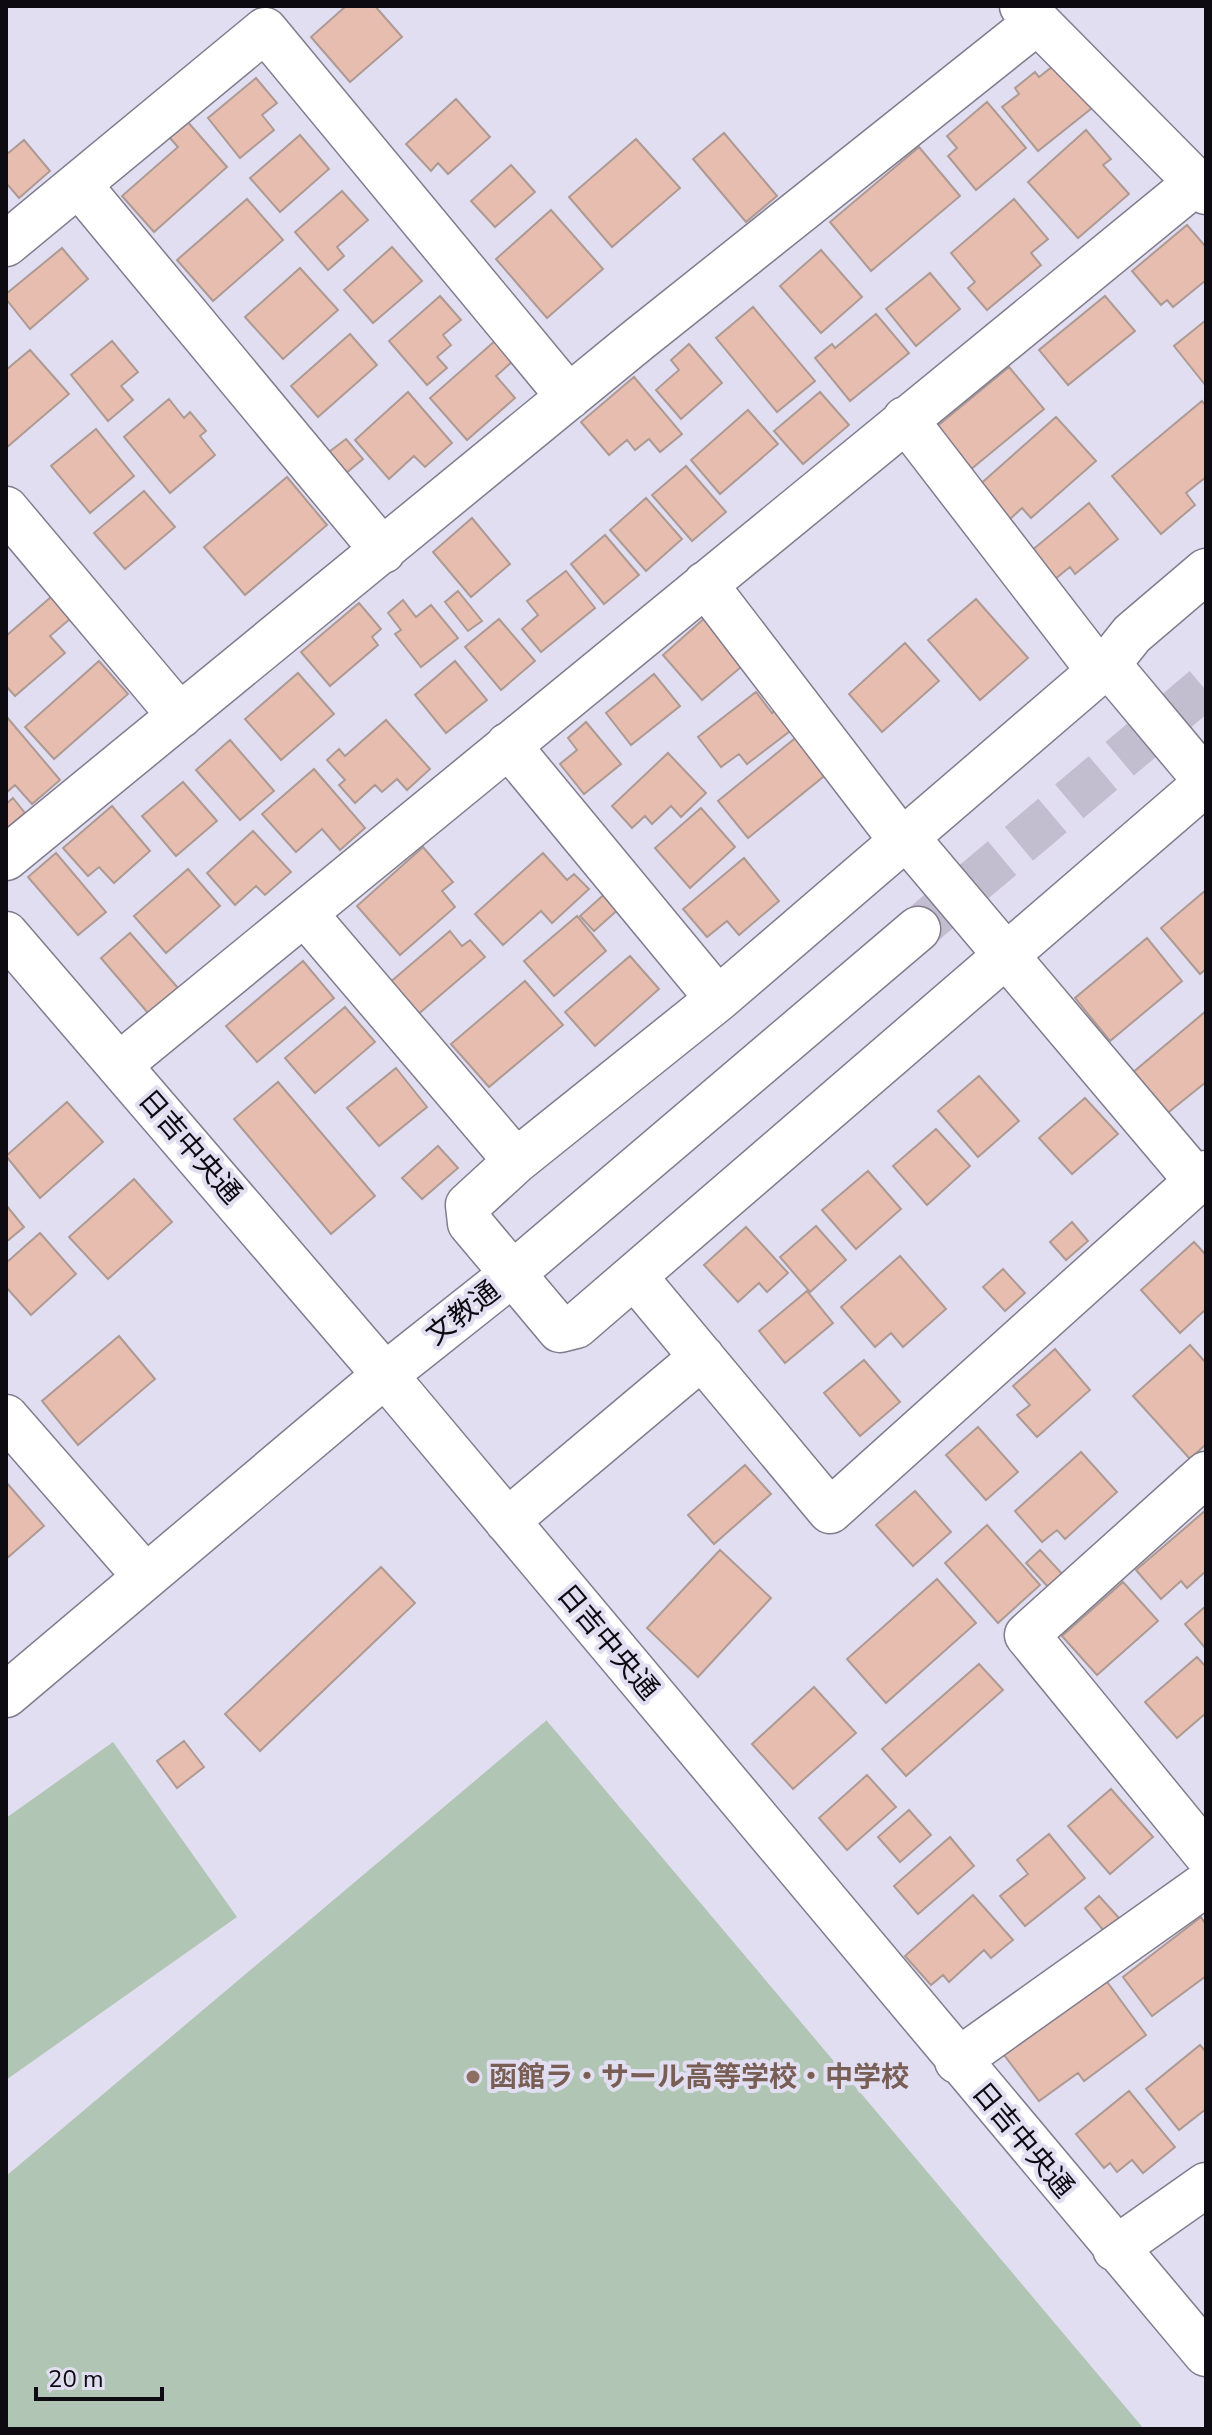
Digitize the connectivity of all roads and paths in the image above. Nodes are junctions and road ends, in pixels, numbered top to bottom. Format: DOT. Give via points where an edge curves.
graph roads {
  1 [pos="1030,14"];
  2 [pos="80,186"];
  3 [pos="1201,187"];
  4 [pos="6,244"];
  5 [pos="569,397"];
  6 [pos="905,419"];
  7 [pos="6,509"];
  8 [pos="383,551"];
  9 [pos="1206,571"];
  10 [pos="705,584"];
  11 [pos="1104,668"];
  12 [pos="180,716"];
  13 [pos="508,745"];
  14 [pos="1206,782"];
  15 [pos="904,838"];
  16 [pos="6,858"];
  17 [pos="305,914"];
  18 [pos="918,929"];
  19 [pos="6,934"];
  20 [pos="1008,957"];
  21 [pos="718,999"];
  22 [pos="119,1065"];
  23 [pos="516,1161"];
  24 [pos="1202,1177"];
  25 [pos="511,1275"];
  26 [pos="634,1276"];
  27 [pos="702,1357"];
  28 [pos="385,1375"];
  29 [pos="6,1417"];
  30 [pos="1206,1474"];
  31 [pos="507,1521"];
  32 [pos="145,1576"];
  33 [pos="6,1695"];
  34 [pos="1206,1854"];
  35 [pos="1206,1884"];
  36 [pos="957,2061"];
  37 [pos="1206,2185"];
  38 [pos="1115,2249"];
  39 [pos="1206,2354"];
  1 -- 3 [label="street"];
  1 -- 5 [label="street"];
  2 -- 4 [label="street"];
  2 -- 5 [label="street" via="265,30"];
  2 -- 8 [label="street"];
  3 -- 6 [label="street"];
  5 -- 8 [label="street"];
  6 -- 10 [label="street"];
  6 -- 11 [label="street"];
  7 -- 12 [label="street"];
  8 -- 12 [label="street"];
  9 -- 11 [label="street" via="1132,634"];
  10 -- 13 [label="street"];
  10 -- 15 [label="street"];
  11 -- 14 [label="street"];
  11 -- 15 [label="street"];
  12 -- 16 [label="street"];
  13 -- 17 [label="street"];
  13 -- 21 [label="street"];
  14 -- 20 [label="street"];
  15 -- 20 [label="street"];
  15 -- 21 [label="street"];
  17 -- 22 [label="street"];
  17 -- 23 [label="street"];
  18 -- 25 [label="street, 文教通"];
  19 -- 22 [label="street, 日吉中央通"];
  20 -- 24 [label="street"];
  20 -- 26 [label="street"];
  21 -- 23 [label="street"];
  22 -- 28 [label="street, 日吉中央通"];
  23 -- 25 [label="street" via="468,1205 470,1223"];
  24 -- 27 [label="street" via="830,1511"];
  25 -- 26 [label="street" via="560,1330 576,1326"];
  25 -- 28 [label="street, 文教通"];
  26 -- 27 [label="street"];
  27 -- 31 [label="street"];
  28 -- 31 [label="street, 日吉中央通"];
  28 -- 32 [label="street, 文教通"];
  29 -- 32 [label="street"];
  30 -- 34 [label="street" via="1027,1635"];
  31 -- 36 [label="street, 日吉中央通"];
  32 -- 33 [label="street, 文教通"];
  35 -- 36 [label="street"];
  36 -- 38 [label="street, 日吉中央通"];
  37 -- 38 [label="street"];
  38 -- 39 [label="street, 日吉中央通"];
}
